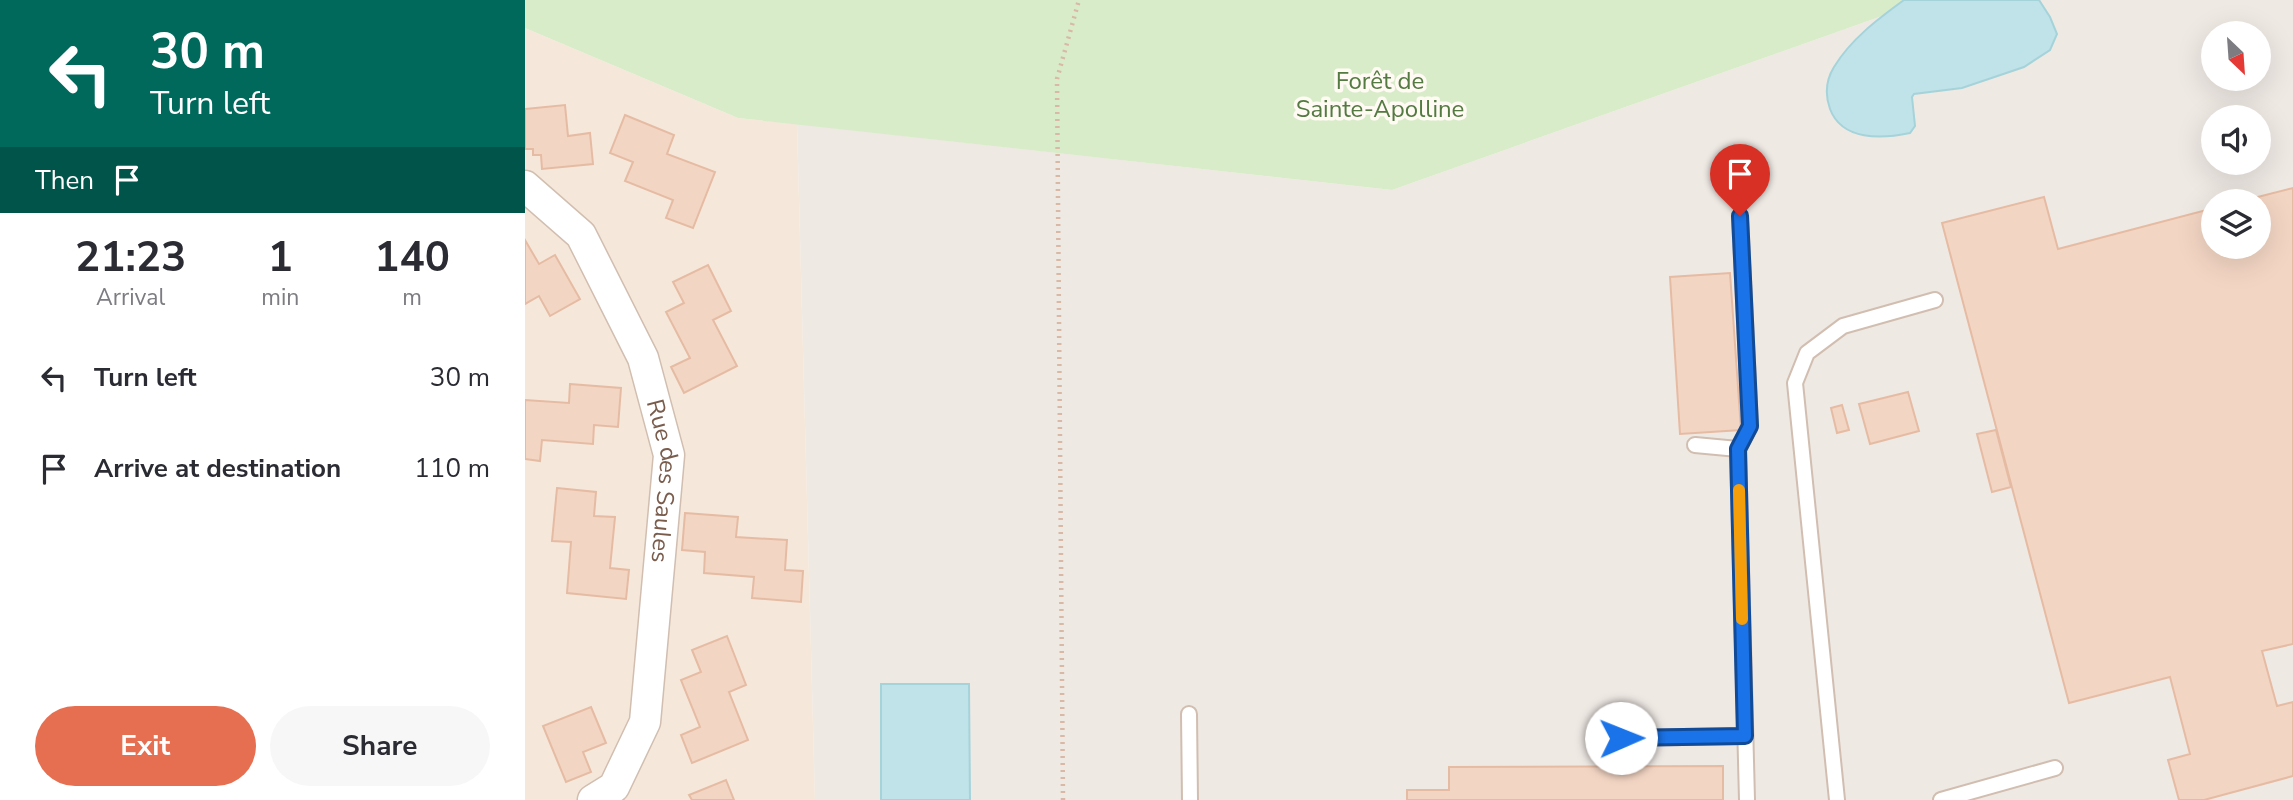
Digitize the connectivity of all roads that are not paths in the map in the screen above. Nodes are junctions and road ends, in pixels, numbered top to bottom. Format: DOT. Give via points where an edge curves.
graph roads {
  1 [pos="525,186"];
  2 [pos="1740,216"];
  3 [pos="1935,300"];
  4 [pos="1695,445"];
  5 [pos="1738,449"];
  6 [pos="1189,714"];
  7 [pos="1745,736"];
  8 [pos="1621,738"];
  9 [pos="2055,768"];
  10 [pos="593,800"];
  11 [pos="1190,800"];
  12 [pos="1747,800"];
  13 [pos="1837,800"];
  14 [pos="1941,800"];
  1 -- 10 [label="street, Rue des Saules" via="581,235 643,358 669,455 645,722 614,787"];
  2 -- 5 [label="lane" via="1750,426"];
  3 -- 13 [label="lane" via="1843,327 1807,354 1795,383"];
  4 -- 5 [label="lane"];
  5 -- 7 [label="lane"];
  6 -- 11 [label="lane"];
  7 -- 8 [label="lane"];
  7 -- 12 [label="lane"];
  9 -- 14 [label="lane"];
}
